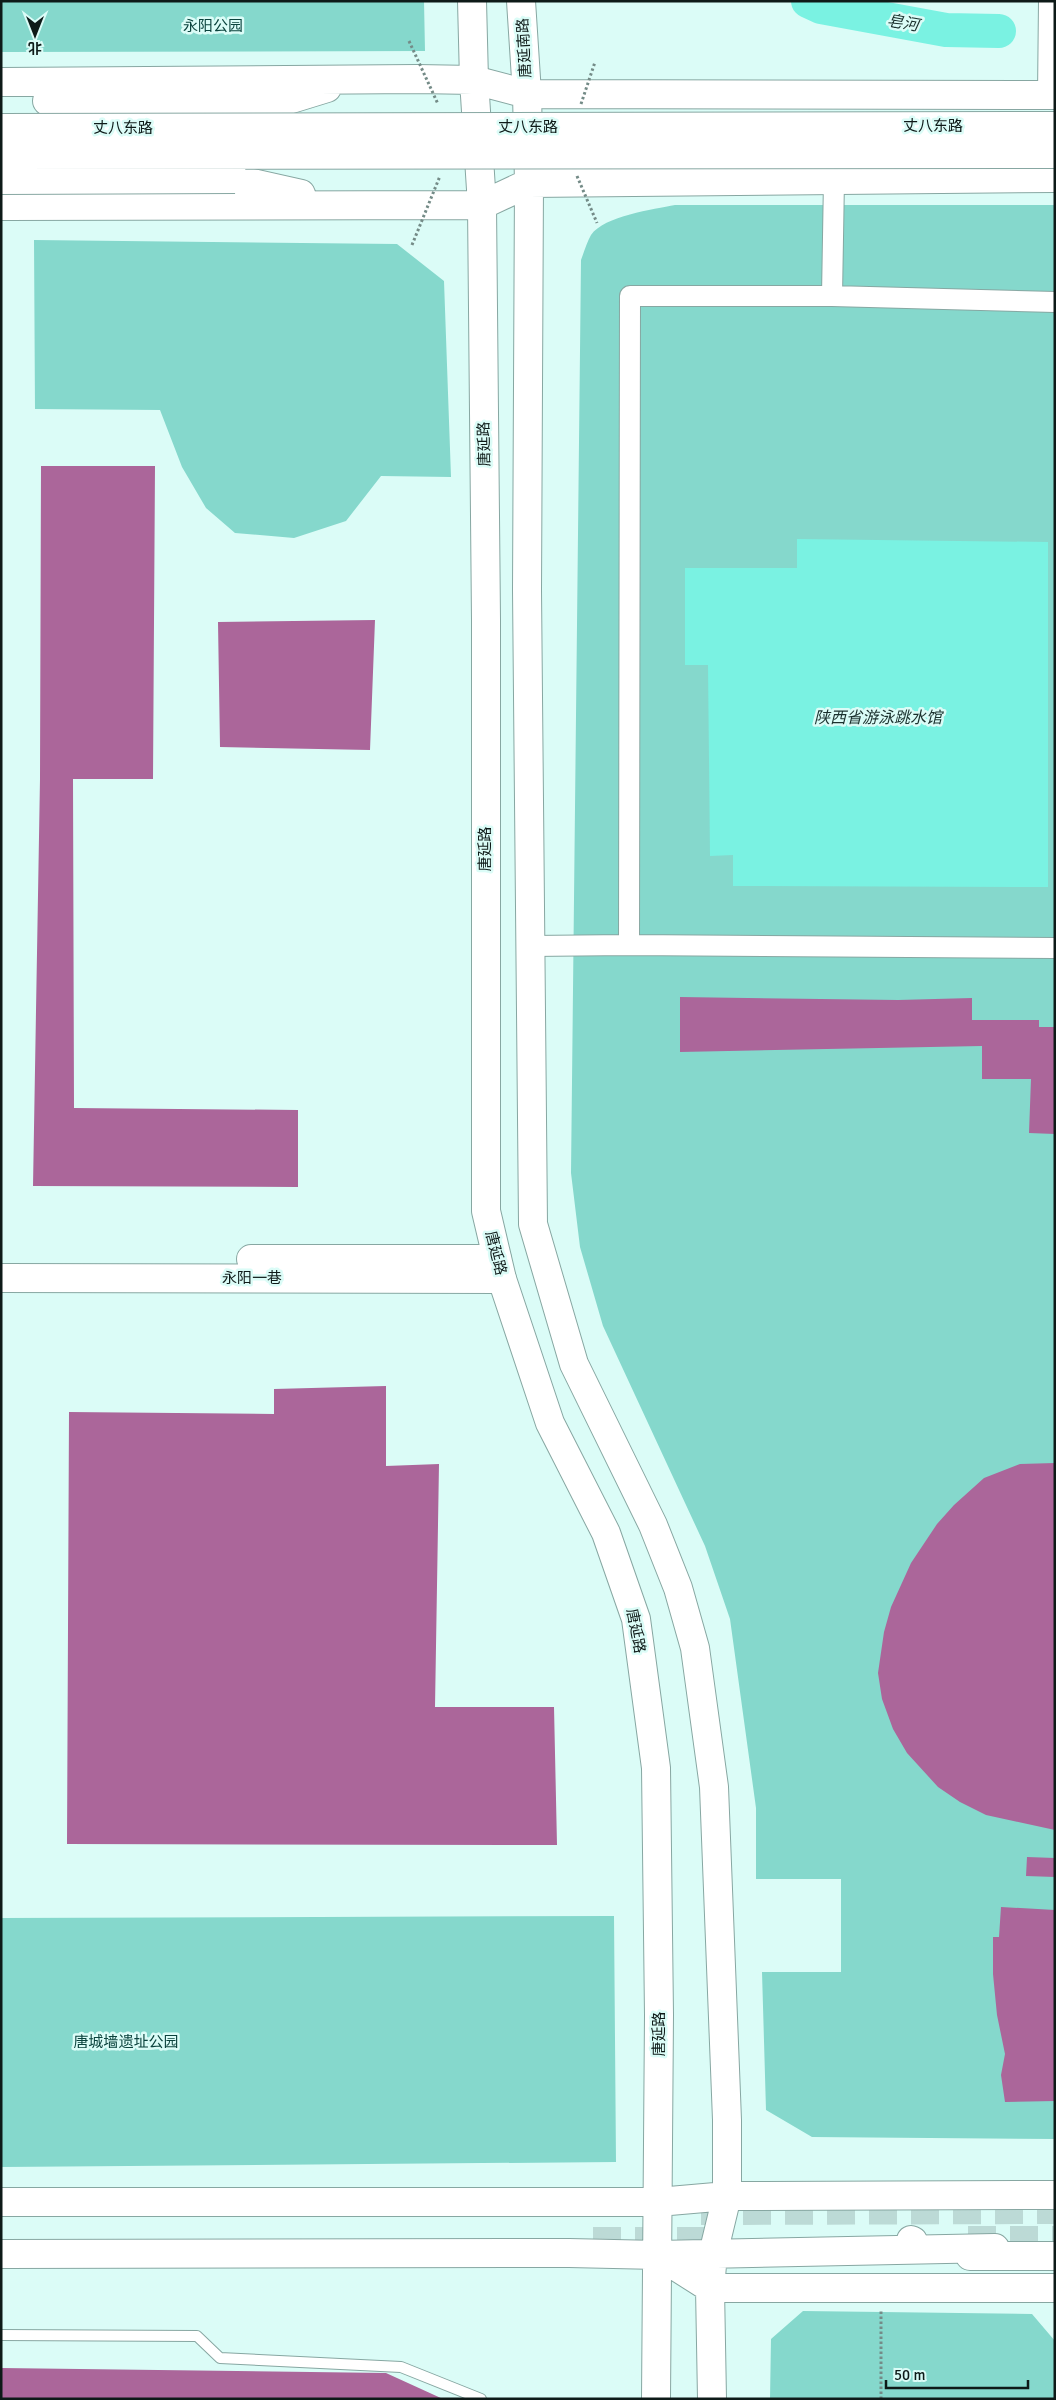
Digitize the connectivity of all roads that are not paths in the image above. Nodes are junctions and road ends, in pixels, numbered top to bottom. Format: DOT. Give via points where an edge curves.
graph roads {
  1 [pos="472,1"];
  2 [pos="522,1"];
  3 [pos="1049,1"];
  4 [pos="362,79"];
  5 [pos="474,80"];
  6 [pos="1,82"];
  7 [pos="527,94"];
  8 [pos="1051,95"];
  9 [pos="1,101"];
  10 [pos="1055,126"];
  11 [pos="1,128"];
  12 [pos="1055,154"];
  13 [pos="1,155"];
  14 [pos="1055,178"];
  15 [pos="834,179"];
  16 [pos="1,180"];
  17 [pos="529,183"];
  18 [pos="344,204"];
  19 [pos="482,205"];
  20 [pos="1,206"];
  21 [pos="832,296"];
  22 [pos="1055,302"];
  23 [pos="629,945"];
  24 [pos="530,946"];
  25 [pos="1055,948"];
  26 [pos="1,1259"];
  27 [pos="500,1269"];
  28 [pos="1,1278"];
  29 [pos="1055,2195"];
  30 [pos="727,2196"];
  31 [pos="1,2202"];
  32 [pos="658,2202"];
  33 [pos="1055,2247"];
  34 [pos="1,2254"];
  35 [pos="713,2254"];
  36 [pos="658,2255"];
  37 [pos="970,2256"];
  38 [pos="1055,2256"];
  39 [pos="710,2288"];
  40 [pos="1055,2288"];
  41 [pos="1,2335"];
  42 [pos="480,2399"];
  43 [pos="656,2399"];
  44 [pos="712,2399"];
  1 -- 5 [label="main road"];
  2 -- 7 [label="main road, 唐延南路"];
  3 -- 8 [label="street"];
  4 -- 5 [label="main road, 丈八东路"];
  4 -- 6 [label="main road, 丈八东路"];
  4 -- 9 [label="main road" via="288,100"];
  5 -- 7 [label="main road, 丈八东路"];
  5 -- 19 [label="main road, 唐延路"];
  7 -- 8 [label="main road, 丈八东路"];
  7 -- 17 [label="main road"];
  10 -- 11 [label="main road, 丈八东路, bridge"];
  12 -- 13 [label="main road, 丈八东路, bridge"];
  14 -- 15 [label="main road"];
  15 -- 17 [label="main road"];
  15 -- 21 [label="street"];
  16 -- 18 [label="main road, bridge" via="235,179"];
  17 -- 19 [label="main road"];
  17 -- 24 [label="main road" via="527,600"];
  18 -- 19 [label="main road"];
  18 -- 20 [label="main road"];
  19 -- 27 [label="main road, 唐延路" via="486,1210"];
  21 -- 22 [label="street"];
  21 -- 23 [label="street" via="630,296"];
  23 -- 24 [label="street"];
  23 -- 25 [label="street"];
  24 -- 30 [label="main road" via="533,1224 574,1364 653,1525 678,1588 696,1648 714,1787"];
  26 -- 27 [label="main road, 永阳一巷"];
  27 -- 28 [label="main road, 永阳一巷"];
  27 -- 32 [label="main road, 唐延路" via="550,1423 606,1533 636,1619 656,1768"];
  29 -- 30 [label="main road"];
  30 -- 32 [label="main road"];
  30 -- 35 [label="main road"];
  31 -- 32 [label="main road"];
  32 -- 36 [label="main road, 唐延路"];
  33 -- 35 [label="main road"];
  34 -- 36 [label="main road"];
  35 -- 36 [label="main road"];
  35 -- 39 [label="main road"];
  36 -- 39 [label="main road"];
  36 -- 43 [label="main road, 唐延路"];
  37 -- 38 [label="main road"];
  39 -- 40 [label="main road"];
  39 -- 44 [label="main road"];
  41 -- 42 [label="lane" via="196,2336 220,2358 401,2366"];
}
